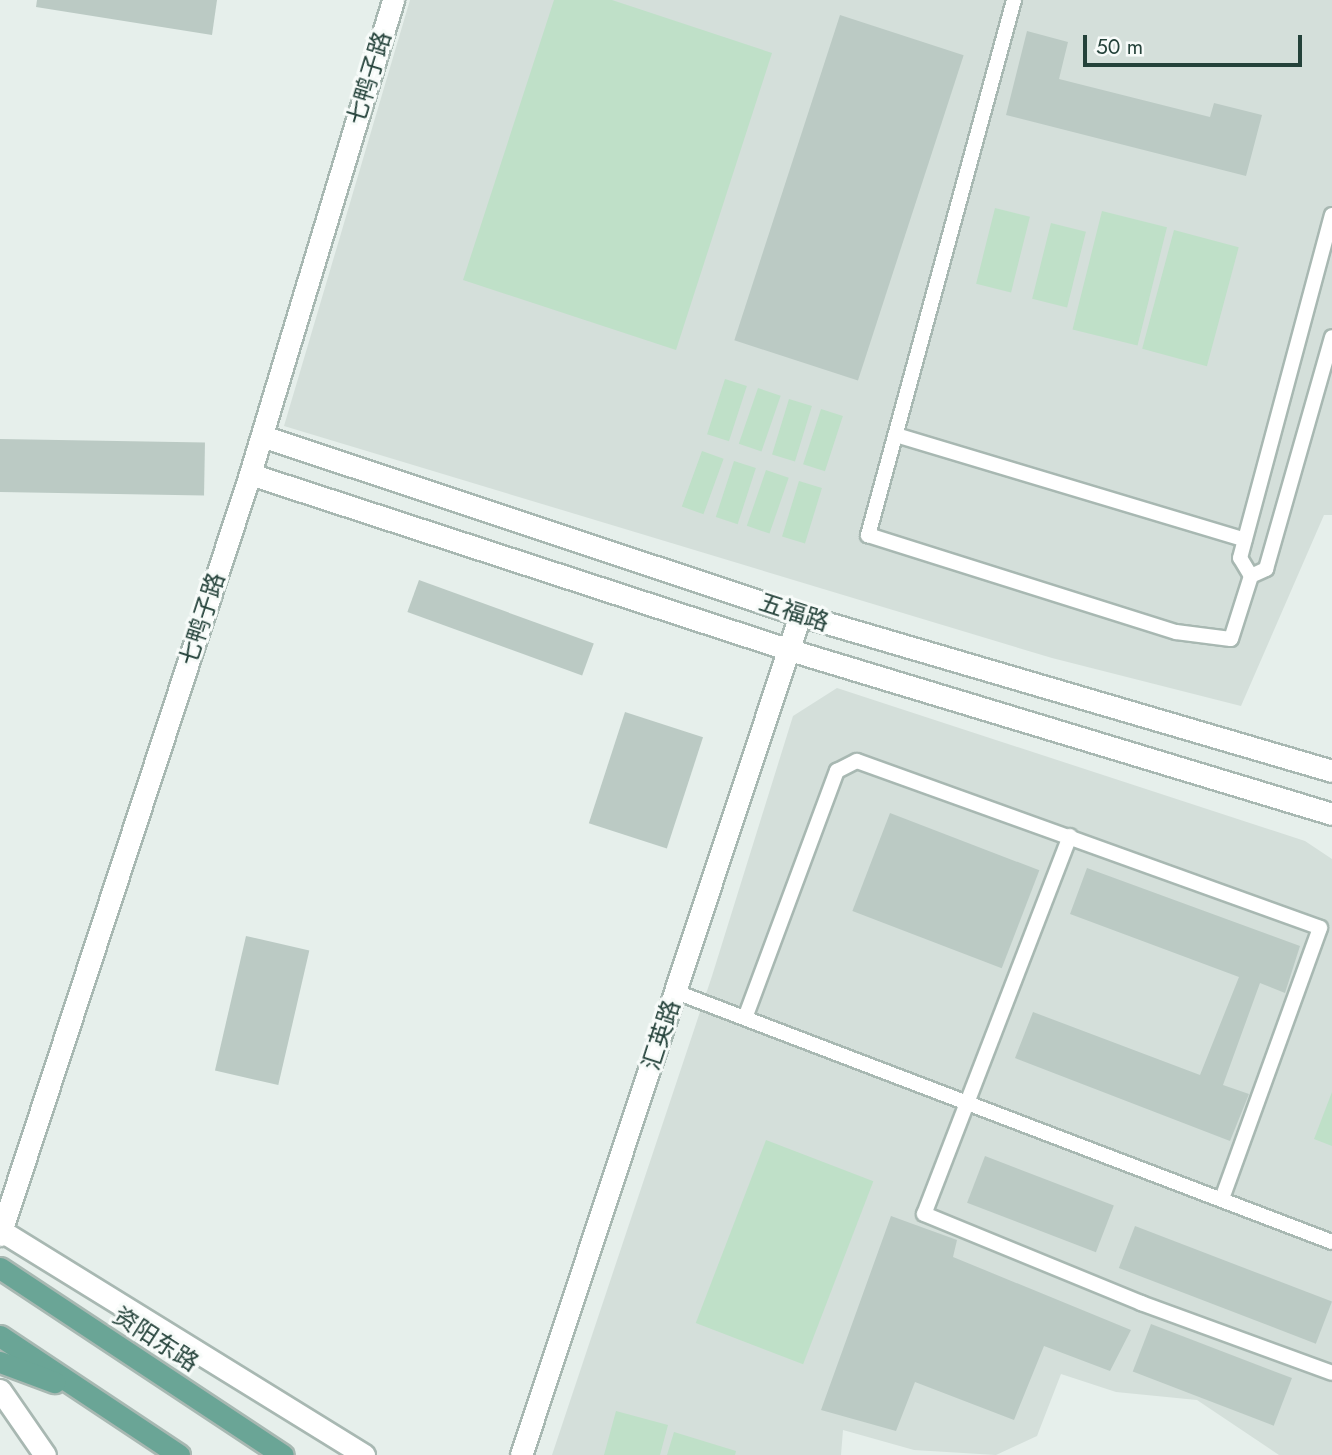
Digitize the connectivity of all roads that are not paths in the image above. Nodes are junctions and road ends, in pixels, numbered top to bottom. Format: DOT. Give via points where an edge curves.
graph roads {
  1 [pos="393,0"];
  2 [pos="1014,0"];
  3 [pos="1332,215"];
  4 [pos="1332,337"];
  5 [pos="896,435"];
  6 [pos="262,436"];
  7 [pos="250,474"];
  8 [pos="1245,540"];
  9 [pos="1251,576"];
  10 [pos="800,615"];
  11 [pos="790,650"];
  12 [pos="1332,771"];
  13 [pos="1332,814"];
  14 [pos="1070,836"];
  15 [pos="676,992"];
  16 [pos="745,1018"];
  17 [pos="965,1102"];
  18 [pos="1222,1199"];
  19 [pos="0,1232"];
  20 [pos="1332,1242"];
  21 [pos="0,1268"];
  22 [pos="0,1336"];
  23 [pos="0,1362"];
  24 [pos="1332,1373"];
  25 [pos="0,1390"];
  26 [pos="92,1396"];
  27 [pos="45,1455"];
  28 [pos="179,1455"];
  29 [pos="283,1455"];
  30 [pos="364,1455"];
  31 [pos="521,1455"];
  1 -- 6 [label="street, 七鸭子路"];
  2 -- 5 [label="lane"];
  3 -- 8 [label="lane"];
  4 -- 9 [label="lane" via="1266,569"];
  5 -- 8 [label="lane"];
  5 -- 9 [label="lane" via="868,535 1176,632 1231,639"];
  6 -- 7 [label="street, 七鸭子路"];
  6 -- 10 [label="street, 五福路"];
  7 -- 11 [label="street"];
  7 -- 19 [label="street, 七鸭子路"];
  8 -- 9 [label="lane" via="1240,558"];
  10 -- 11 [label="street, 汇英路"];
  10 -- 12 [label="street, 五福路"];
  11 -- 13 [label="street"];
  11 -- 15 [label="street, 汇英路"];
  14 -- 16 [label="lane" via="857,761 837,771"];
  14 -- 17 [label="lane"];
  14 -- 18 [label="lane" via="1320,928"];
  15 -- 16 [label="lane"];
  15 -- 31 [label="street, 汇英路"];
  16 -- 17 [label="lane"];
  17 -- 18 [label="lane"];
  17 -- 24 [label="lane" via="924,1214 1141,1303"];
  18 -- 20 [label="lane"];
  19 -- 30 [label="street"];
  21 -- 29 [label="main road, 资阳东路"];
  22 -- 26 [label="main road"];
  23 -- 26 [label="main road"];
  25 -- 27 [label="street"];
  26 -- 28 [label="main road"];
}
